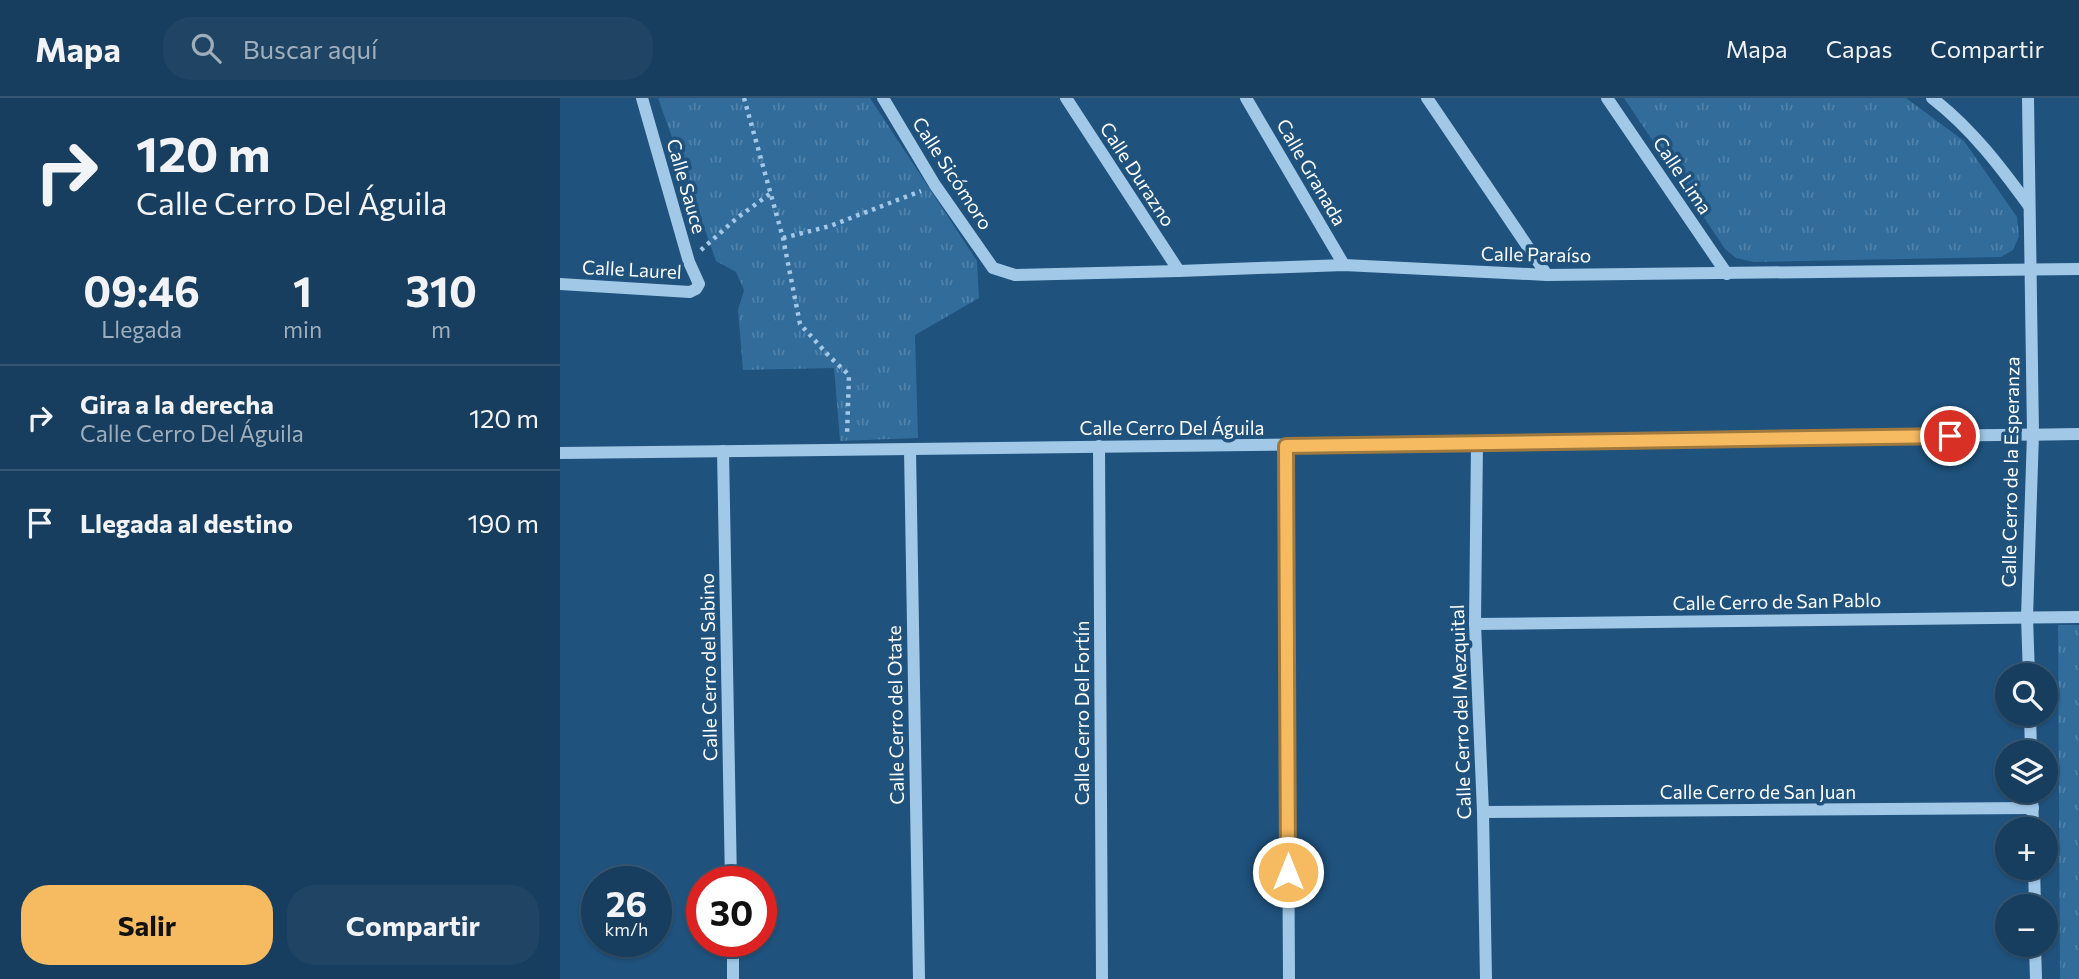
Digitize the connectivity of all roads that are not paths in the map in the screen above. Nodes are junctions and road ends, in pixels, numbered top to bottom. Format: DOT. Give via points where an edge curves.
graph roads {
  1 [pos="642,98"];
  2 [pos="883,98"];
  3 [pos="1066,98"];
  4 [pos="1246,98"];
  5 [pos="1427,98"];
  6 [pos="1607,98"];
  7 [pos="1933,98"];
  8 [pos="2028,98"];
  9 [pos="2029,206"];
  10 [pos="1344,265"];
  11 [pos="993,268"];
  12 [pos="2079,269"];
  13 [pos="2030,270"];
  14 [pos="1179,271"];
  15 [pos="1727,274"];
  16 [pos="1547,275"];
  17 [pos="560,284"];
  18 [pos="699,284"];
  19 [pos="2079,433"];
  20 [pos="2034,434"];
  21 [pos="1477,443"];
  22 [pos="1099,446"];
  23 [pos="1286,446"];
  24 [pos="910,449"];
  25 [pos="723,451"];
  26 [pos="560,453"];
  27 [pos="2027,617"];
  28 [pos="2079,617"];
  29 [pos="1475,624"];
  30 [pos="2029,663"];
  31 [pos="2033,803"];
  32 [pos="2033,808"];
  33 [pos="1483,812"];
  34 [pos="2033,817"];
  35 [pos="731,866"];
  36 [pos="733,957"];
  37 [pos="2035,957"];
  38 [pos="733,979"];
  39 [pos="919,979"];
  40 [pos="1102,979"];
  41 [pos="1289,979"];
  42 [pos="1486,979"];
  43 [pos="2036,979"];
  1 -- 18 [label="street, Calle Sauce"];
  2 -- 11 [label="street, Calle Sicómoro" via="935,185"];
  3 -- 14 [label="street, Calle Durazno"];
  4 -- 10 [label="street, Calle Granada"];
  5 -- 16 [label="street"];
  6 -- 15 [label="street, Calle Lima"];
  7 -- 9 [label="street" via="1971,132"];
  8 -- 9 [label="street, Calle Cerro de la Esperanza"];
  9 -- 13 [label="street, Calle Cerro de la Esperanza"];
  10 -- 14 [label="street, Calle Paraíso"];
  10 -- 16 [label="street, Calle Paraíso"];
  11 -- 14 [label="street, Calle Paraíso" via="1015,275"];
  12 -- 13 [label="street, Calle Paraíso"];
  13 -- 15 [label="street, Calle Paraíso"];
  13 -- 20 [label="street, Calle Cerro de la Esperanza"];
  15 -- 16 [label="street, Calle Paraíso"];
  17 -- 18 [label="street, Calle Laurel" via="690,292"];
  19 -- 20 [label="street, Calle Cerro Del Águila"];
  20 -- 21 [label="street, Calle Cerro Del Águila"];
  20 -- 27 [label="street, Calle Cerro de la Esperanza"];
  21 -- 23 [label="street, Calle Cerro Del Águila"];
  21 -- 29 [label="street, Calle Cerro del Mezquital"];
  22 -- 23 [label="street, Calle Cerro Del Águila"];
  22 -- 24 [label="street, Calle Cerro Del Águila"];
  22 -- 40 [label="street, Calle Cerro Del Fortín"];
  23 -- 41 [label="street"];
  24 -- 25 [label="street, Calle Cerro Del Águila"];
  24 -- 39 [label="street, Calle Cerro del Otate"];
  25 -- 26 [label="street, Calle Cerro Del Águila"];
  25 -- 35 [label="street, Calle Cerro del Sabino"];
  27 -- 28 [label="street, Calle Cerro de San Pablo"];
  27 -- 29 [label="street, Calle Cerro de San Pablo"];
  27 -- 30 [label="street, Calle Cerro de la Esperanza"];
  29 -- 33 [label="street, Calle Cerro del Mezquital"];
  31 -- 32 [label="street"];
  32 -- 33 [label="street, Calle Cerro de San Juan"];
  32 -- 34 [label="street"];
  33 -- 42 [label="street, Calle Cerro del Mezquital"];
  36 -- 38 [label="street"];
  37 -- 43 [label="street"];
}
